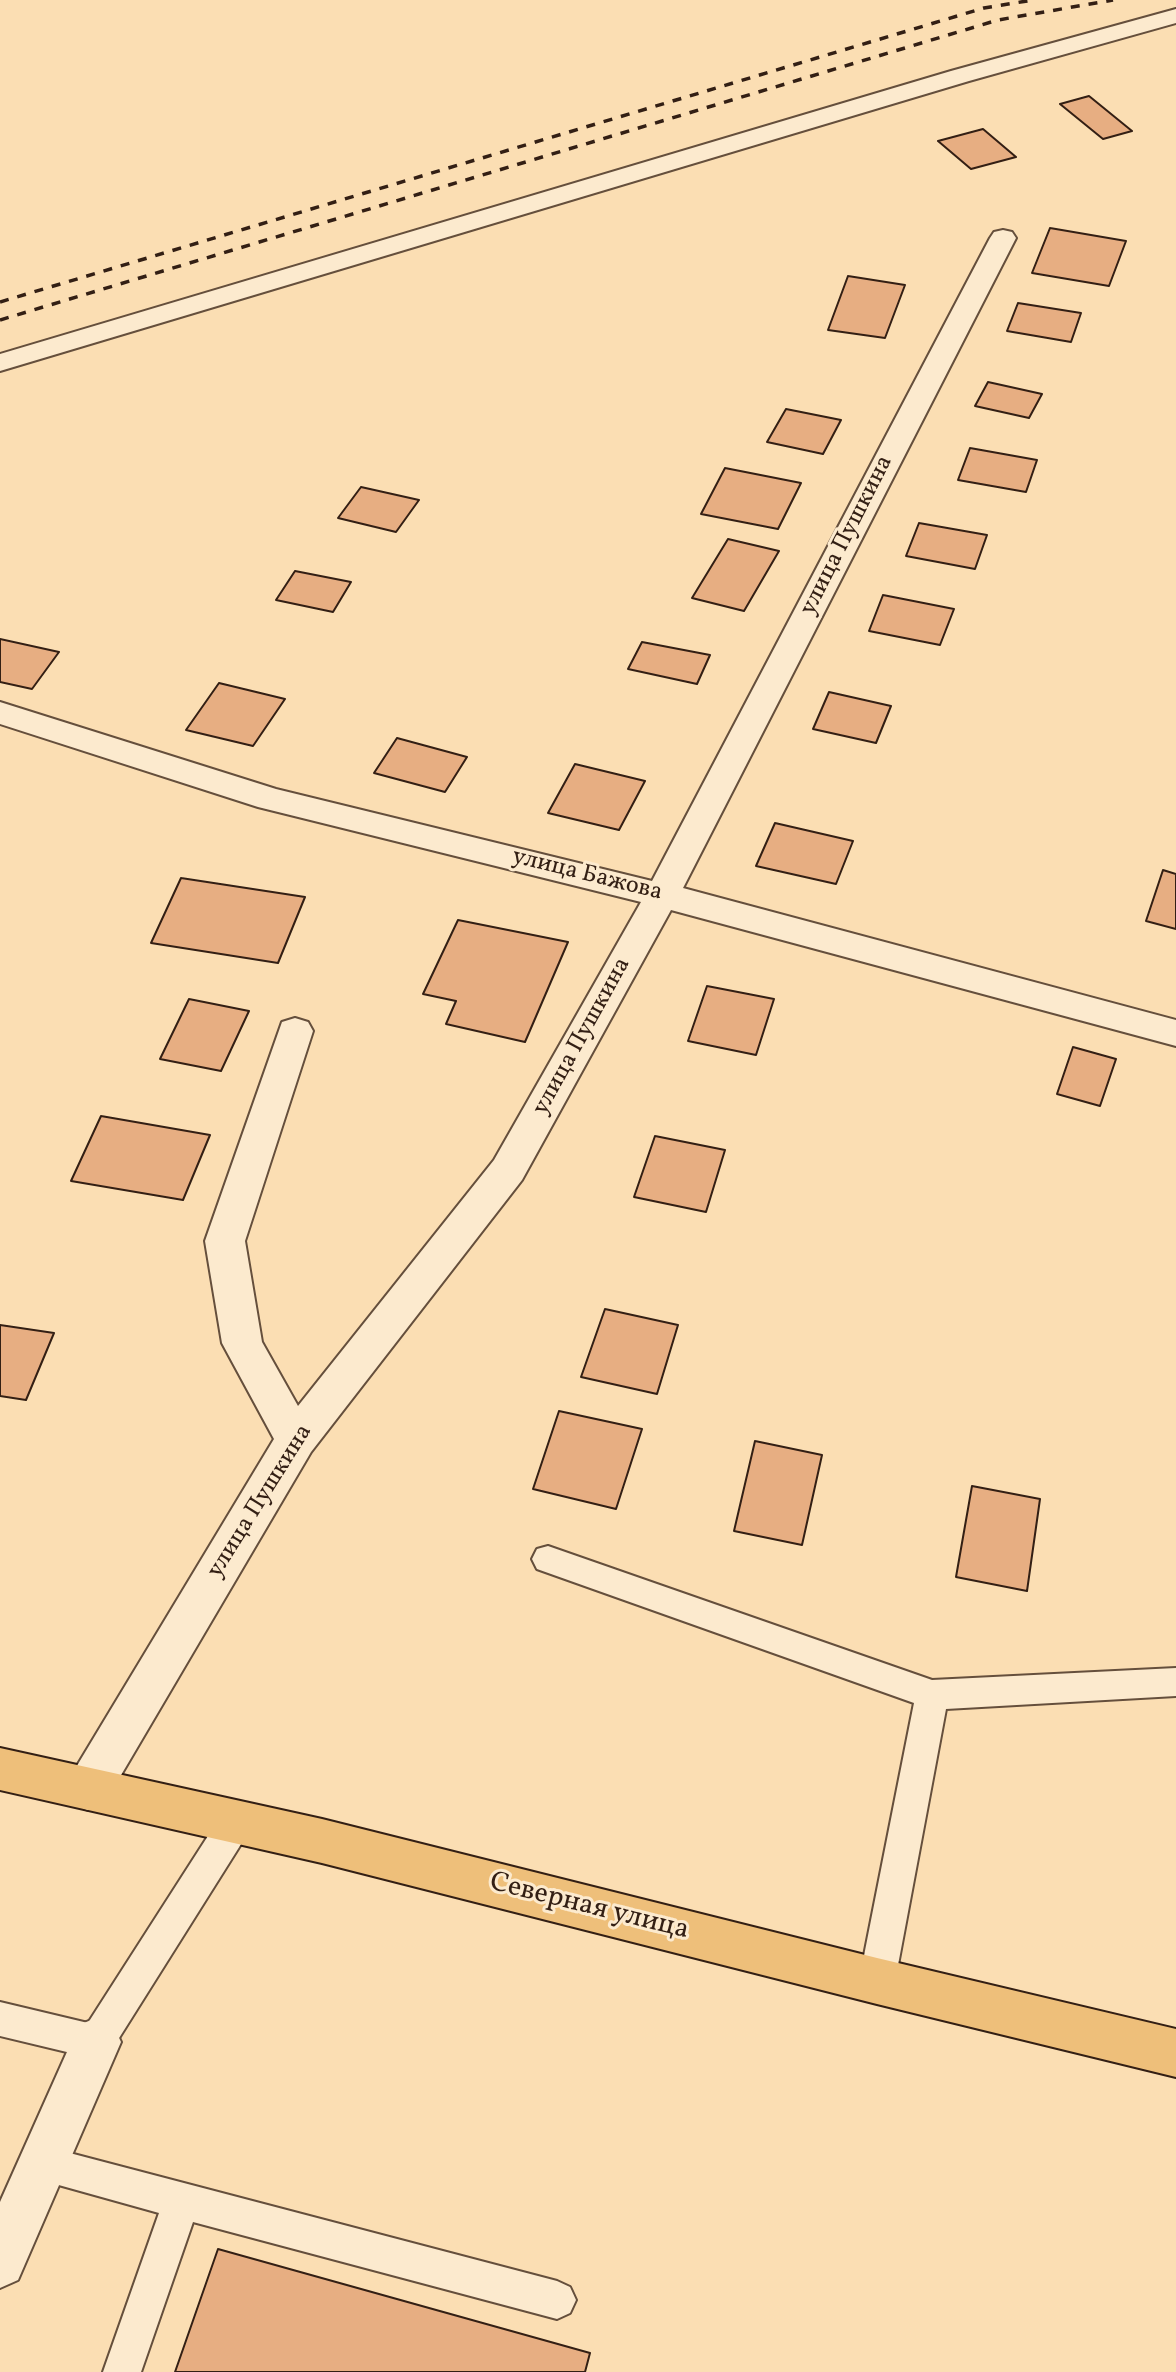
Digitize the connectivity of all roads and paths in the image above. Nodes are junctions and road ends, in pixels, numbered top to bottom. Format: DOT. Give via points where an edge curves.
graph roads {
  1 [pos="1176,16"];
  2 [pos="1003,238"];
  3 [pos="0,363"];
  4 [pos="0,713"];
  5 [pos="663,895"];
  6 [pos="295,1031"];
  7 [pos="1176,1033"];
  8 [pos="296,1440"];
  9 [pos="548,1559"];
  10 [pos="1176,1682"];
  11 [pos="932,1695"];
  12 [pos="0,1769"];
  13 [pos="88,1789"];
  14 [pos="236,1822"];
  15 [pos="877,1981"];
  16 [pos="0,2018"];
  17 [pos="96,2042"];
  18 [pos="1176,2053"];
  19 [pos="43,2164"];
  20 [pos="182,2201"];
  21 [pos="0,2262"];
  22 [pos="558,2300"];
  23 [pos="122,2372"];
  1 -- 3 [label="street" via="960,76"];
  2 -- 5 [label="street, улица Пушкина"];
  4 -- 5 [label="street, улица Бажова" via="270,799"];
  5 -- 7 [label="street, улица Бажова"];
  5 -- 8 [label="street, улица Пушкина" via="508,1170"];
  6 -- 8 [label="street" via="225,1241 242,1343"];
  8 -- 13 [label="street, улица Пушкина"];
  9 -- 11 [label="lane"];
  10 -- 11 [label="lane"];
  11 -- 15 [label="lane"];
  12 -- 13 [label="main road, Северная улица"];
  13 -- 14 [label="main road, Северная улица"];
  14 -- 15 [label="main road, Северная улица"];
  14 -- 17 [label="lane"];
  15 -- 18 [label="main road, Северная улица"];
  16 -- 17 [label="lane"];
  17 -- 19 [label="street"];
  19 -- 20 [label="lane"];
  19 -- 21 [label="street"];
  20 -- 22 [label="lane"];
  20 -- 23 [label="lane"];
}
